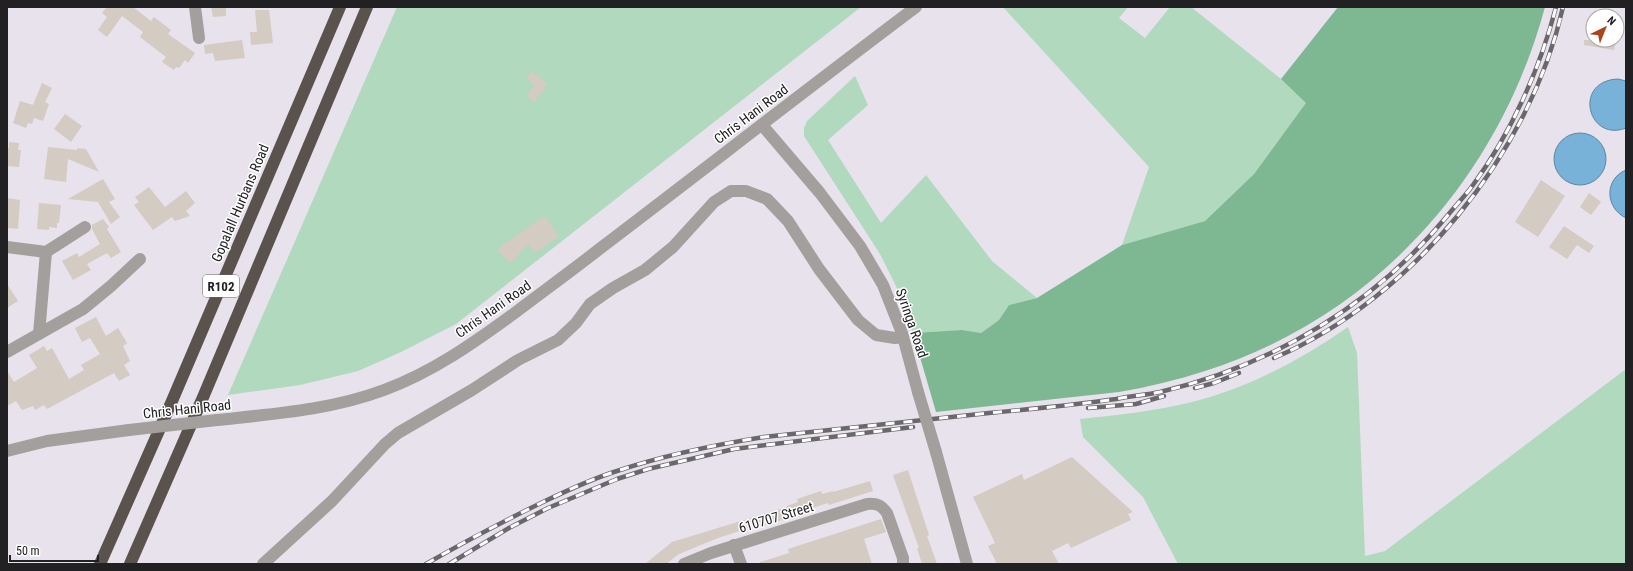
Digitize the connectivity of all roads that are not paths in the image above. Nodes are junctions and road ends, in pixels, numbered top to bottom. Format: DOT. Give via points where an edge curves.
graph roads {
  1 [pos="194,7"];
  2 [pos="340,7"];
  3 [pos="367,7"];
  4 [pos="916,7"];
  5 [pos="199,38"];
  6 [pos="762,125"];
  7 [pos="85,227"];
  8 [pos="7,247"];
  9 [pos="46,252"];
  10 [pos="140,258"];
  11 [pos="39,334"];
  12 [pos="903,337"];
  13 [pos="7,352"];
  14 [pos="7,451"];
  15 [pos="734,545"];
  16 [pos="100,564"];
  17 [pos="130,564"];
  18 [pos="263,564"];
  19 [pos="684,564"];
  20 [pos="740,564"];
  21 [pos="903,564"];
  22 [pos="967,564"];
  1 -- 5 [label="street"];
  2 -- 16 [label="highway, Gopalall Hurbans Road / R102"];
  3 -- 17 [label="highway, R102"];
  4 -- 6 [label="street, Chris Hani Road"];
  6 -- 12 [label="street, Syringa Road" via="820,193 860,246 883,285"];
  6 -- 14 [label="street, Chris Hani Road, bridge" via="485,334 442,362 384,390 318,408 47,441"];
  7 -- 9 [label="street"];
  8 -- 9 [label="street"];
  9 -- 11 [label="street"];
  10 -- 11 [label="street" via="83,309"];
  11 -- 13 [label="street"];
  12 -- 18 [label="street" via="876,335 858,320 819,269 788,221 768,199 746,191 731,191 714,202 673,247 644,270 590,304 576,323 558,340 518,360 398,433 332,501"];
  12 -- 22 [label="street, Syringa Road, bridge"];
  15 -- 19 [label="street, 610707 Street"];
  15 -- 20 [label="street"];
  15 -- 21 [label="street, 610707 Street" via="867,504 879,505 887,513"];
}
